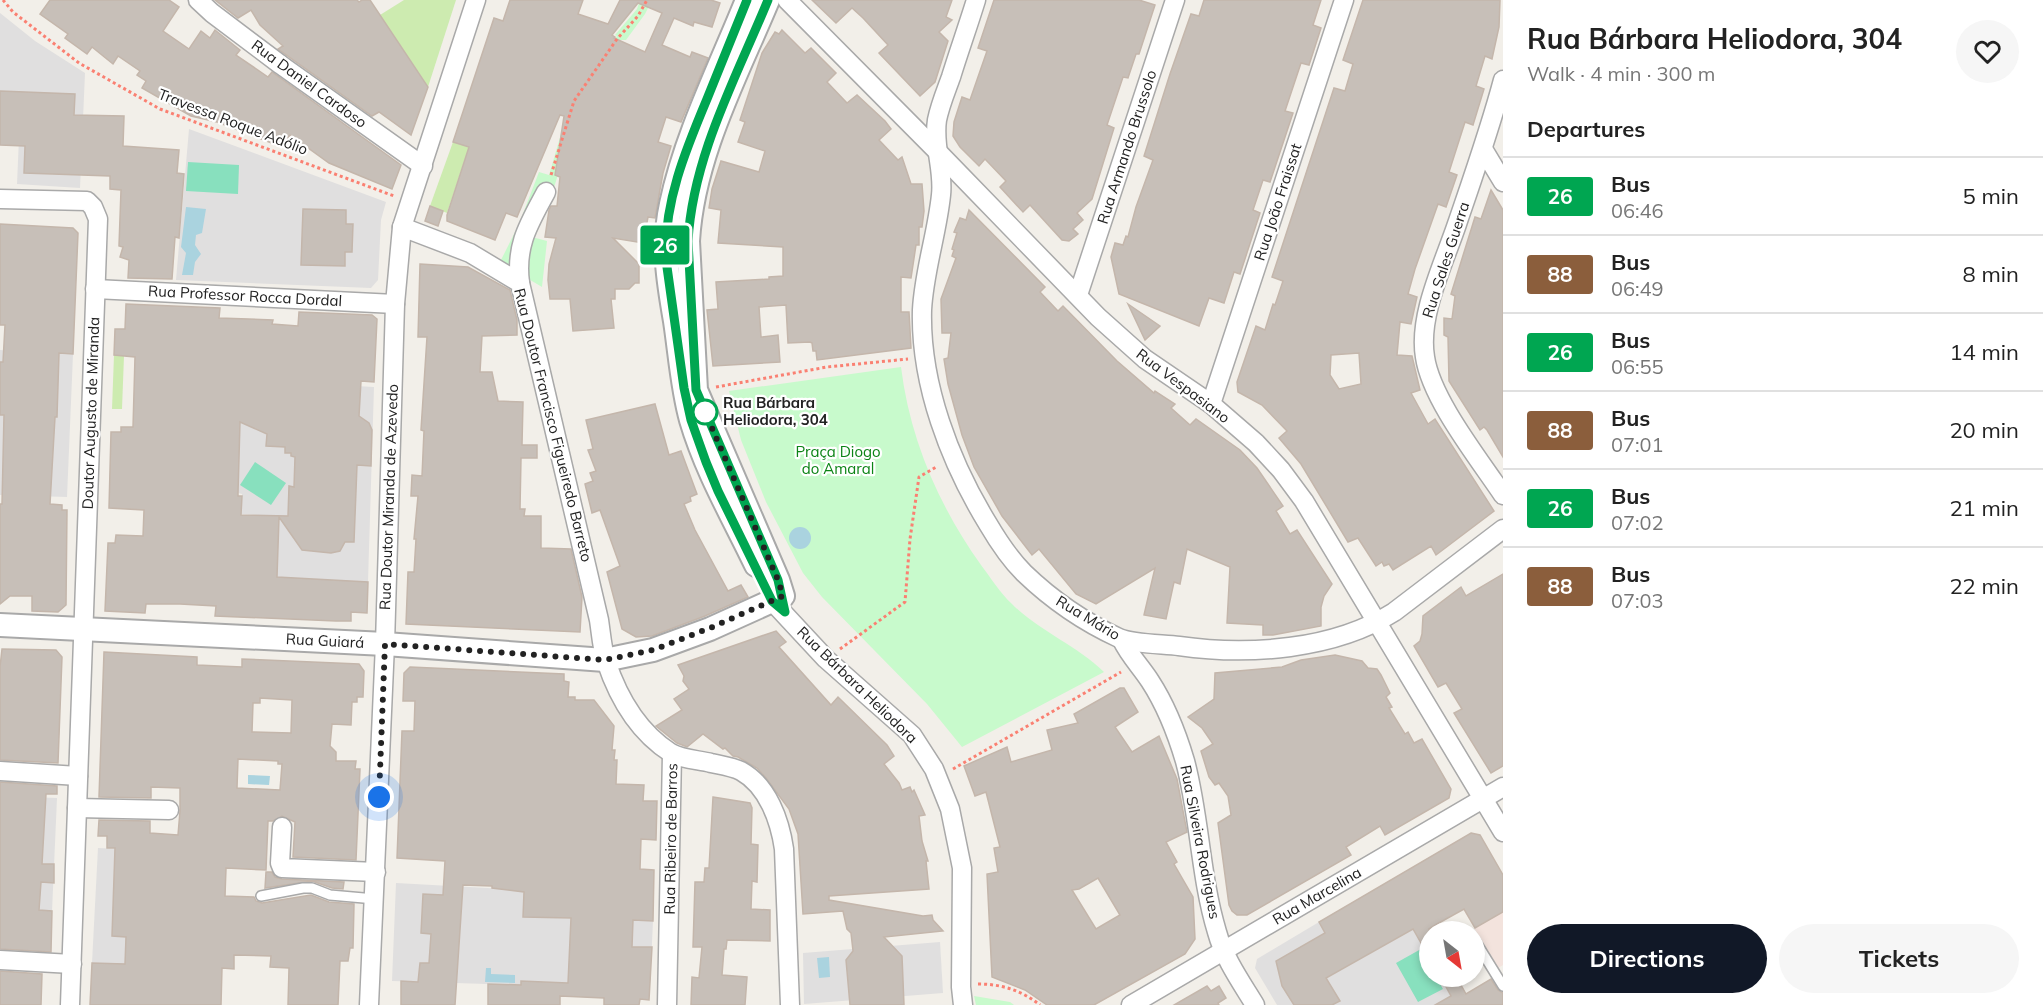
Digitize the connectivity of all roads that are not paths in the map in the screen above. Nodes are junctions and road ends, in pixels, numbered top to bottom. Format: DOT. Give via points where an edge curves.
graph roads {
  1 [pos="198,0"];
  2 [pos="476,0"];
  3 [pos="747,0"];
  4 [pos="768,0"];
  5 [pos="787,0"];
  6 [pos="976,0"];
  7 [pos="1175,0"];
  8 [pos="1344,0"];
  9 [pos="1503,80"];
  10 [pos="1483,149"];
  11 [pos="936,150"];
  12 [pos="423,166"];
  13 [pos="1503,182"];
  14 [pos="546,192"];
  15 [pos="0,198"];
  16 [pos="402,227"];
  17 [pos="520,283"];
  18 [pos="95,289"];
  19 [pos="1078,295"];
  20 [pos="395,304"];
  21 [pos="1211,404"];
  22 [pos="1503,495"];
  23 [pos="1503,529"];
  24 [pos="780,603"];
  25 [pos="1378,623"];
  26 [pos="0,625"];
  27 [pos="82,628"];
  28 [pos="1122,640"];
  29 [pos="385,644"];
  30 [pos="605,660"];
  31 [pos="672,754"];
  32 [pos="0,771"];
  33 [pos="78,776"];
  34 [pos="1503,787"];
  35 [pos="1484,799"];
  36 [pos="77,808"];
  37 [pos="169,810"];
  38 [pos="282,827"];
  39 [pos="1503,832"];
  40 [pos="376,872"];
  41 [pos="261,896"];
  42 [pos="375,899"];
  43 [pos="1224,951"];
  44 [pos="1485,957"];
  45 [pos="0,960"];
  46 [pos="72,964"];
  47 [pos="1503,986"];
  48 [pos="70,1005"];
  49 [pos="369,1005"];
  50 [pos="667,1005"];
  51 [pos="790,1005"];
  52 [pos="963,1005"];
  53 [pos="1131,1005"];
  54 [pos="1255,1005"];
  1 -- 12 [label="street, Rua Daniel Cardoso" via="281,65"];
  2 -- 12 [label="street, Rua Doutor Miranda de Azevedo"];
  3 -- 24 [label="street, Rua Bárbara Heliodora" via="689,143 670,206 665,245 691,420 718,491"];
  4 -- 24 [label="street, Rua Bárbara Heliodora" via="706,148 689,220 688,241 696,390 778,580"];
  5 -- 11 [label="street, Rua Vespasiano"];
  6 -- 11 [label="street, Rua Mário" via="940,109"];
  7 -- 19 [label="street, Rua Armando Brussolo"];
  8 -- 21 [label="street, Rua João Fraissat"];
  9 -- 10 [label="street, Rua Sales Guerra"];
  10 -- 13 [label="street"];
  10 -- 22 [label="street, Rua Sales Guerra" via="1431,300 1424,356 1447,411"];
  11 -- 19 [label="street, Rua Vespasiano"];
  11 -- 28 [label="street, Rua Mário" via="942,188 922,309 926,357 952,457 986,521 1022,571 1060,604"];
  12 -- 16 [label="street, Rua Doutor Miranda de Azevedo"];
  14 -- 17 [label="street" via="521,244"];
  15 -- 18 [label="street, Doutor Augusto de Miranda" via="87,201 98,219"];
  16 -- 17 [label="street, Rua Doutor Francisco Figueiredo Barreto" via="470,253"];
  16 -- 20 [label="street, Rua Doutor Miranda de Azevedo"];
  17 -- 30 [label="street, Rua Doutor Francisco Figueiredo Barreto"];
  18 -- 20 [label="street, Rua Professor Rocca Dordal"];
  18 -- 27 [label="street, Doutor Augusto de Miranda"];
  19 -- 21 [label="street, Rua Vespasiano" via="1145,359"];
  20 -- 29 [label="street, Rua Doutor Miranda de Azevedo"];
  21 -- 25 [label="street, Rua Vespasiano" via="1256,442 1281,470"];
  23 -- 25 [label="street, Rua Mário"];
  24 -- 30 [label="street, Rua Guiará" via="653,650"];
  24 -- 52 [label="street, Rua Bárbara Heliodora" via="826,658 912,735 938,777 950,809 962,868"];
  25 -- 28 [label="street, Rua Mário" via="1338,637 1263,649 1213,651"];
  25 -- 35 [label="street, Rua Vespasiano"];
  26 -- 27 [label="street, Rua Guiará"];
  27 -- 29 [label="street, Rua Guiará"];
  27 -- 33 [label="street, Doutor Augusto de Miranda"];
  28 -- 43 [label="street, Rua Silveira Rodrigues" via="1152,684 1184,759 1212,911"];
  29 -- 30 [label="street, Rua Guiará"];
  29 -- 40 [label="street, Rua Doutor Miranda de Azevedo"];
  30 -- 31 [label="street, Rua Ribeiro de Barros" via="633,719"];
  31 -- 50 [label="street, Rua Ribeiro de Barros"];
  31 -- 51 [label="street" via="741,771 756,782 771,806 784,849"];
  32 -- 33 [label="street"];
  33 -- 36 [label="street, Doutor Augusto de Miranda"];
  34 -- 35 [label="street, Rua Marcelina"];
  35 -- 39 [label="street, Rua Vespasiano"];
  35 -- 43 [label="street, Rua Marcelina"];
  36 -- 37 [label="street"];
  36 -- 46 [label="street, Doutor Augusto de Miranda"];
  38 -- 40 [label="street" via="282,868"];
  40 -- 42 [label="street, Rua Doutor Miranda de Azevedo"];
  41 -- 42 [label="lane" via="312,888 330,895"];
  42 -- 49 [label="street, Rua Doutor Miranda de Azevedo"];
  43 -- 53 [label="street, Rua Marcelina"];
  43 -- 54 [label="street, Rua Silveira Rodrigues"];
  44 -- 47 [label="lane"];
  45 -- 46 [label="street"];
  46 -- 48 [label="street, Doutor Augusto de Miranda"];
}
